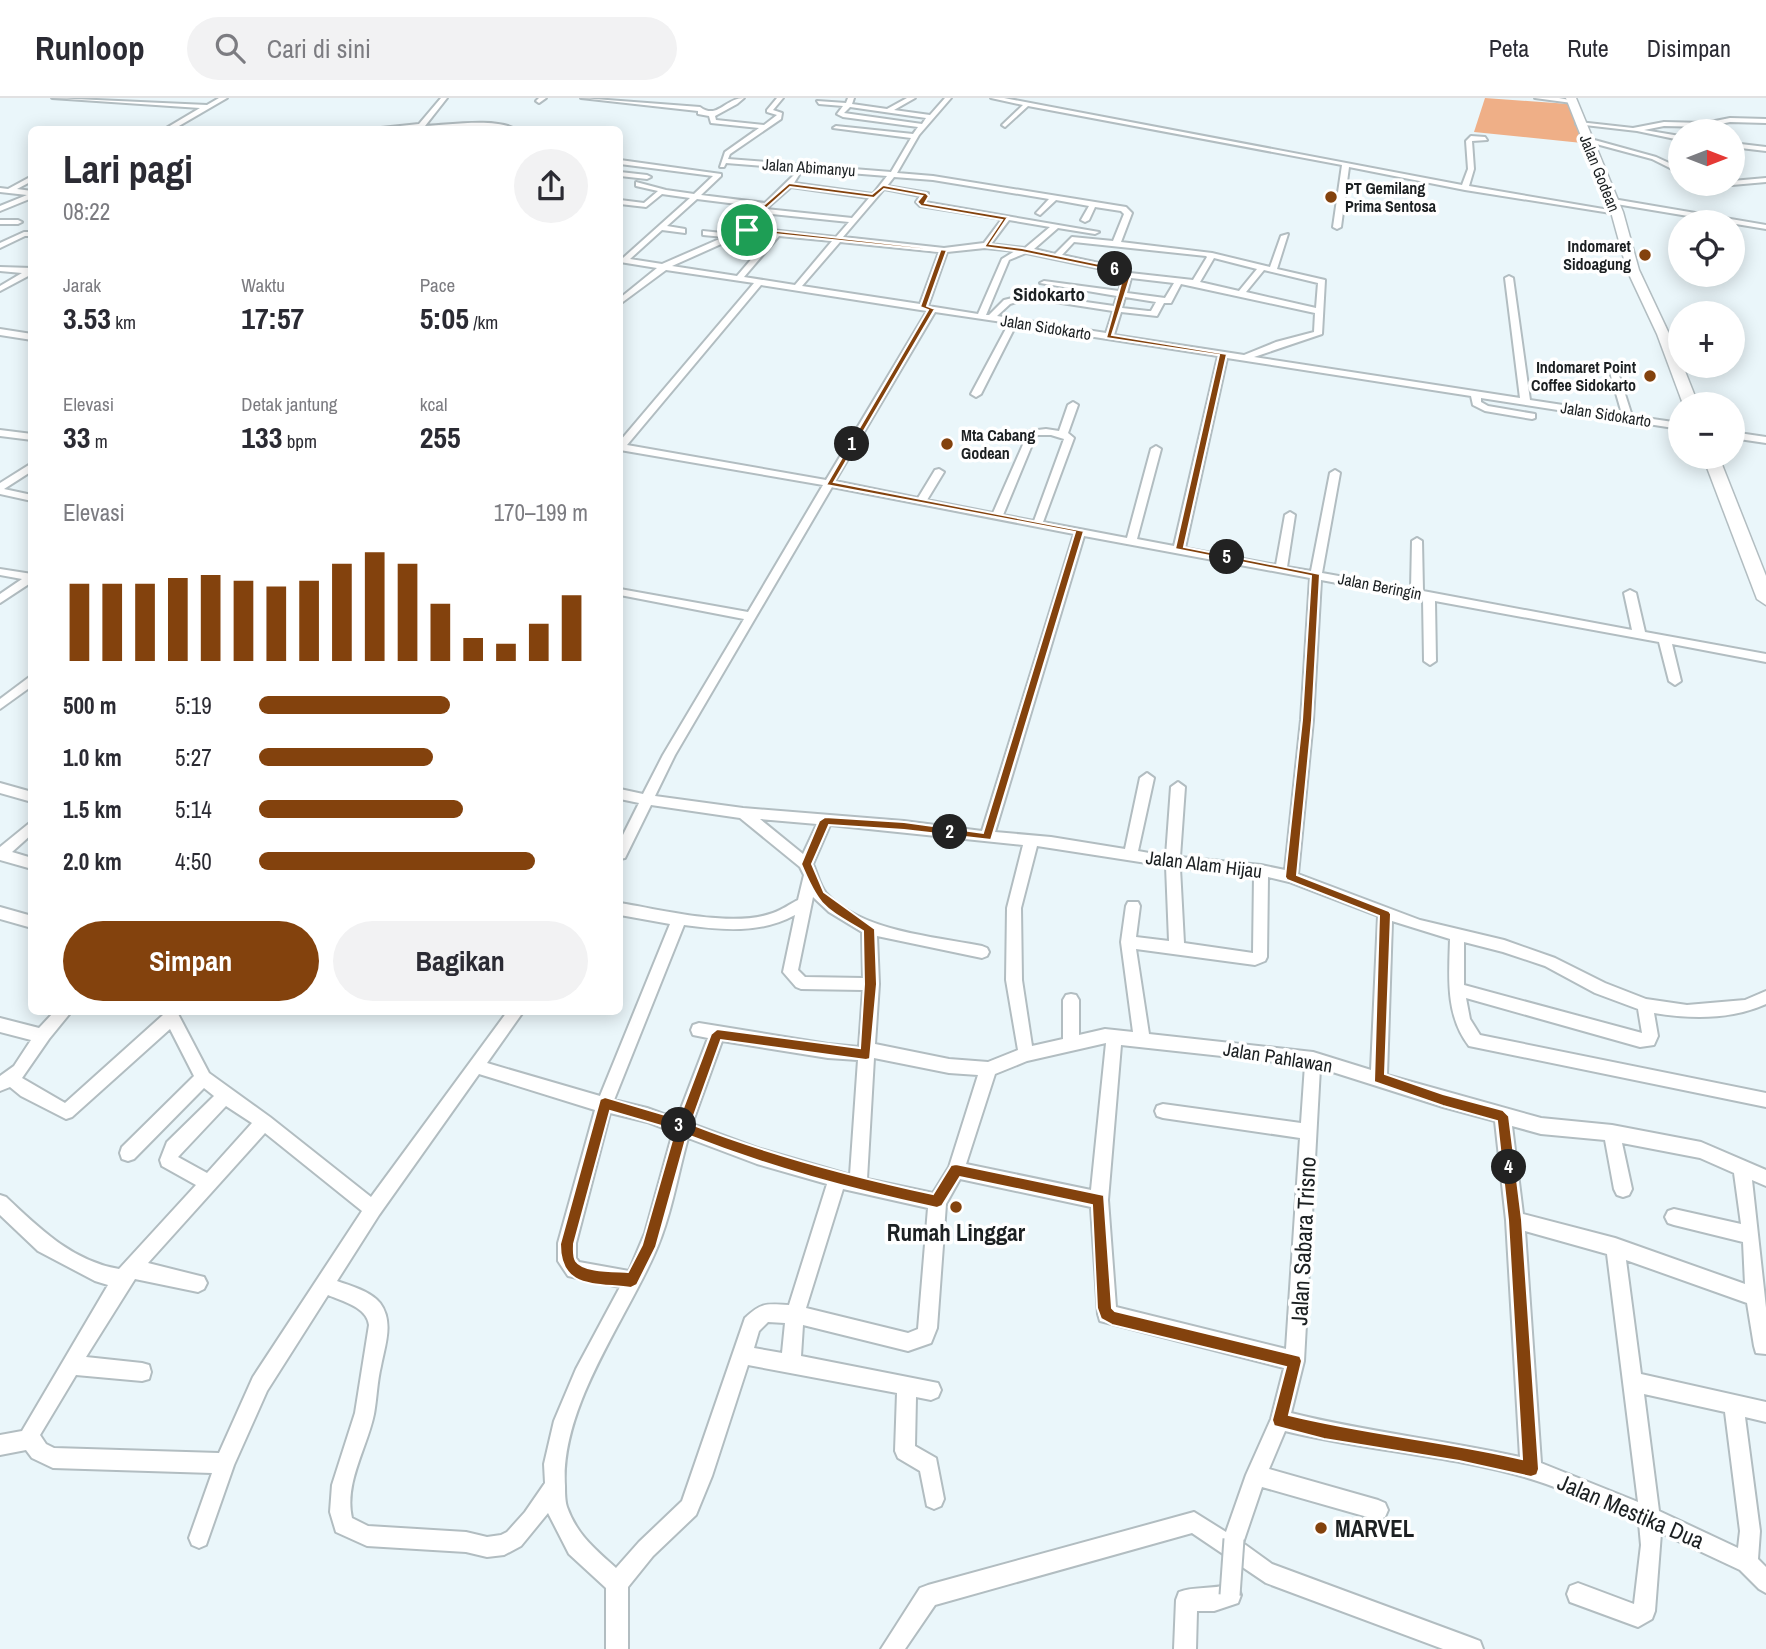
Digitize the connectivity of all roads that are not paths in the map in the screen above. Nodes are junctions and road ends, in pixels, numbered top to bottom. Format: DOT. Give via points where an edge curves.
graph roads {
  1 [pos="55,98"];
  2 [pos="224,98"];
  3 [pos="584,98"];
  4 [pos="639,98"];
  5 [pos="741,98"];
  6 [pos="780,98"];
  7 [pos="912,98"];
  8 [pos="948,98"];
  9 [pos="994,98"];
  10 [pos="1538,98"];
  11 [pos="443,99"];
  12 [pos="1572,99"];
  13 [pos="849,101"];
  14 [pos="819,102"];
  15 [pos="631,103"];
  16 [pos="1026,105"];
  17 [pos="209,107"];
  18 [pos="889,110"];
  19 [pos="1061,110"];
  20 [pos="712,116"];
  21 [pos="932,117"];
  22 [pos="859,118"];
  23 [pos="877,120"];
  24 [pos="1057,120"];
  25 [pos="1766,121"];
  26 [pos="1579,124"];
  27 [pos="1005,125"];
  28 [pos="173,126"];
  29 [pos="422,126"];
  30 [pos="923,126"];
  31 [pos="765,127"];
  32 [pos="836,128"];
  33 [pos="853,130"];
  34 [pos="1633,130"];
  35 [pos="914,136"];
  36 [pos="1668,136"];
  37 [pos="1485,139"];
  38 [pos="1587,140"];
  39 [pos="1745,147"];
  40 [pos="1766,149"];
  41 [pos="783,158"];
  42 [pos="1654,158"];
  43 [pos="1668,159"];
  44 [pos="724,160"];
  45 [pos="623,162"];
  46 [pos="1346,164"];
  47 [pos="1668,165"];
  48 [pos="662,167"];
  49 [pos="895,171"];
  50 [pos="623,174"];
  51 [pos="720,174"];
  52 [pos="796,175"];
  53 [pos="648,177"];
  54 [pos="28,180"];
  55 [pos="1766,180"];
  56 [pos="1745,182"];
  57 [pos="789,185"];
  58 [pos="883,187"];
  59 [pos="1465,188"];
  60 [pos="4,191"];
  61 [pos="662,192"];
  62 [pos="28,194"];
  63 [pos="28,196"];
  64 [pos="696,196"];
  65 [pos="874,196"];
  66 [pos="926,196"];
  67 [pos="1053,199"];
  68 [pos="950,201"];
  69 [pos="623,202"];
  70 [pos="1093,204"];
  71 [pos="1615,206"];
  72 [pos="763,208"];
  73 [pos="0,209"];
  74 [pos="1040,213"];
  75 [pos="1006,219"];
  76 [pos="853,220"];
  77 [pos="1085,220"];
  78 [pos="0,222"];
  79 [pos="18,222"];
  80 [pos="1056,226"];
  81 [pos="1337,227"];
  82 [pos="1766,227"];
  83 [pos="662,228"];
  84 [pos="682,230"];
  85 [pos="747,230"];
  86 [pos="778,232"];
  87 [pos="706,233"];
  88 [pos="28,234"];
  89 [pos="1285,236"];
  90 [pos="734,237"];
  91 [pos="839,237"];
  92 [pos="1119,239"];
  93 [pos="0,246"];
  94 [pos="986,246"];
  95 [pos="944,250"];
  96 [pos="1022,250"];
  97 [pos="1212,255"];
  98 [pos="1056,258"];
  99 [pos="623,259"];
  100 [pos="623,260"];
  101 [pos="665,266"];
  102 [pos="1263,266"];
  103 [pos="0,269"];
  104 [pos="1273,269"];
  105 [pos="28,270"];
  106 [pos="28,272"];
  107 [pos="1128,275"];
  108 [pos="739,278"];
  109 [pos="1509,278"];
  110 [pos="761,281"];
  111 [pos="1179,281"];
  112 [pos="1044,282"];
  113 [pos="1194,283"];
  114 [pos="798,286"];
  115 [pos="0,289"];
  116 [pos="1241,293"];
  117 [pos="1122,294"];
  118 [pos="623,300"];
  119 [pos="1161,301"];
  120 [pos="928,308"];
  121 [pos="1118,309"];
  122 [pos="1319,312"];
  123 [pos="986,317"];
  124 [pos="1014,321"];
  125 [pos="0,332"];
  126 [pos="28,337"];
  127 [pos="1108,337"];
  128 [pos="1223,354"];
  129 [pos="1246,357"];
  130 [pos="1613,369"];
  131 [pos="1686,392"];
  132 [pos="1476,393"];
  133 [pos="976,394"];
  134 [pos="1525,400"];
  135 [pos="1073,405"];
  136 [pos="1532,416"];
  137 [pos="1628,417"];
  138 [pos="1668,424"];
  139 [pos="0,433"];
  140 [pos="1063,435"];
  141 [pos="28,436"];
  142 [pos="1745,437"];
  143 [pos="1766,440"];
  144 [pos="623,444"];
  145 [pos="623,448"];
  146 [pos="1156,449"];
  147 [pos="28,469"];
  148 [pos="1716,469"];
  149 [pos="939,472"];
  150 [pos="1335,473"];
  151 [pos="829,483"];
  152 [pos="0,489"];
  153 [pos="28,497"];
  154 [pos="920,502"];
  155 [pos="1290,515"];
  156 [pos="997,517"];
  157 [pos="1038,523"];
  158 [pos="1080,531"];
  159 [pos="1132,540"];
  160 [pos="1417,541"];
  161 [pos="1179,549"];
  162 [pos="1281,568"];
  163 [pos="0,572"];
  164 [pos="1316,574"];
  165 [pos="28,577"];
  166 [pos="28,579"];
  167 [pos="623,593"];
  168 [pos="1630,593"];
  169 [pos="1423,595"];
  170 [pos="0,599"];
  171 [pos="1766,599"];
  172 [pos="750,616"];
  173 [pos="1639,634"];
  174 [pos="1664,638"];
  175 [pos="1766,658"];
  176 [pos="1430,661"];
  177 [pos="1675,681"];
  178 [pos="28,682"];
  179 [pos="0,705"];
  180 [pos="1147,778"];
  181 [pos="1178,787"];
  182 [pos="2,792"];
  183 [pos="623,794"];
  184 [pos="28,796"];
  185 [pos="646,800"];
  186 [pos="743,813"];
  187 [pos="825,821"];
  188 [pos="28,830"];
  189 [pos="987,837"];
  190 [pos="1031,841"];
  191 [pos="623,848"];
  192 [pos="0,854"];
  193 [pos="1131,854"];
  194 [pos="1171,862"];
  195 [pos="28,863"];
  196 [pos="808,870"];
  197 [pos="1262,870"];
  198 [pos="1291,877"];
  199 [pos="805,903"];
  200 [pos="1133,906"];
  201 [pos="623,910"];
  202 [pos="0,913"];
  203 [pos="1385,914"];
  204 [pos="679,920"];
  205 [pos="28,921"];
  206 [pos="869,929"];
  207 [pos="1457,933"];
  208 [pos="1128,942"];
  209 [pos="1177,948"];
  210 [pos="982,952"];
  211 [pos="871,984"];
  212 [pos="1457,989"];
  213 [pos="1766,997"];
  214 [pos="1071,1000"];
  215 [pos="1645,1005"];
  216 [pos="61,1015"];
  217 [pos="169,1015"];
  218 [pos="171,1015"];
  219 [pos="514,1015"];
  220 [pos="0,1025"];
  221 [pos="41,1036"];
  222 [pos="1114,1036"];
  223 [pos="1142,1041"];
  224 [pos="1071,1042"];
  225 [pos="866,1052"];
  226 [pos="1026,1055"];
  227 [pos="1313,1059"];
  228 [pos="478,1067"];
  229 [pos="988,1069"];
  230 [pos="204,1078"];
  231 [pos="1379,1078"];
  232 [pos="6,1082"];
  233 [pos="225,1096"];
  234 [pos="1766,1100"];
  235 [pos="605,1103"];
  236 [pos="1163,1111"];
  237 [pos="1503,1116"];
  238 [pos="264,1122"];
  239 [pos="683,1127"];
  240 [pos="1309,1132"];
  241 [pos="1612,1133"];
  242 [pos="128,1153"];
  243 [pos="1742,1167"];
  244 [pos="956,1170"];
  245 [pos="1766,1178"];
  246 [pos="837,1179"];
  247 [pos="207,1182"];
  248 [pos="858,1185"];
  249 [pos="1623,1189"];
  250 [pos="1099,1200"];
  251 [pos="937,1202"];
  252 [pos="0,1203"];
  253 [pos="373,1209"];
  254 [pos="1674,1217"];
  255 [pos="1515,1220"];
  256 [pos="1751,1235"];
  257 [pos="1615,1247"];
  258 [pos="127,1274"];
  259 [pos="631,1280"];
  260 [pos="198,1283"];
  261 [pos="323,1284"];
  262 [pos="1755,1297"];
  263 [pos="794,1314"];
  264 [pos="1763,1346"];
  265 [pos="743,1355"];
  266 [pos="1295,1361"];
  267 [pos="791,1364"];
  268 [pos="70,1365"];
  269 [pos="142,1372"];
  270 [pos="1634,1382"];
  271 [pos="907,1385"];
  272 [pos="931,1390"];
  273 [pos="1734,1405"];
  274 [pos="1766,1412"];
  275 [pos="1280,1420"];
  276 [pos="30,1439"];
  277 [pos="0,1445"];
  278 [pos="225,1463"];
  279 [pos="1531,1469"];
  280 [pos="1256,1475"];
  281 [pos="551,1491"];
  282 [pos="934,1499"];
  283 [pos="1648,1506"];
  284 [pos="1378,1510"];
  285 [pos="199,1538"];
  286 [pos="1752,1547"];
  287 [pos="1766,1582"];
  288 [pos="617,1583"];
  289 [pos="1578,1594"];
  290 [pos="617,1649"];
  291 [pos="892,1649"];
  292 [pos="1185,1649"];
  293 [pos="1472,1649"];
  1 -- 17 [label="street"];
  2 -- 17 [label="street"];
  3 -- 15 [label="street"];
  4 -- 15 [label="street"];
  5 -- 20 [label="street"];
  6 -- 31 [label="street" via="769,111 780,116"];
  7 -- 18 [label="street"];
  8 -- 21 [label="street"];
  9 -- 16 [label="street"];
  10 -- 12 [label="street"];
  11 -- 29 [label="street"];
  12 -- 26 [label="main road, Jalan Godean"];
  13 -- 14 [label="street"];
  13 -- 18 [label="street"];
  13 -- 22 [label="street" via="840,114"];
  15 -- 20 [label="street" via="700,109"];
  16 -- 19 [label="street"];
  16 -- 27 [label="street"];
  17 -- 28 [label="street"];
  18 -- 21 [label="street"];
  18 -- 23 [label="street"];
  19 -- 24 [label="street"];
  19 -- 46 [label="street"];
  20 -- 31 [label="street" via="713,122"];
  21 -- 30 [label="street"];
  22 -- 23 [label="street"];
  22 -- 33 [label="street"];
  23 -- 30 [label="street"];
  25 -- 34 [label="street" via="1664,124"];
  26 -- 34 [label="street"];
  26 -- 38 [label="main road, Jalan Godean"];
  30 -- 35 [label="street"];
  31 -- 44 [label="street" via="727,153"];
  32 -- 33 [label="street"];
  33 -- 35 [label="street"];
  34 -- 36 [label="street"];
  35 -- 49 [label="street"];
  37 -- 59 [label="street" via="1469,141 1471,169"];
  38 -- 42 [label="street"];
  38 -- 71 [label="main road, Jalan Godean"];
  39 -- 40 [label="street"];
  41 -- 49 [label="street"];
  42 -- 43 [label="street"];
  42 -- 47 [label="street"];
  44 -- 49 [label="street, Jalan Abimanyu"];
  44 -- 51 [label="street"];
  45 -- 48 [label="street"];
  46 -- 59 [label="street"];
  46 -- 81 [label="street"];
  48 -- 51 [label="street"];
  48 -- 53 [label="street"];
  49 -- 58 [label="street"];
  49 -- 67 [label="street"];
  50 -- 53 [label="street"];
  51 -- 64 [label="street"];
  52 -- 57 [label="street"];
  53 -- 61 [label="street" via="639,185"];
  54 -- 60 [label="street"];
  55 -- 56 [label="street"];
  57 -- 65 [label="street"];
  57 -- 72 [label="street"];
  58 -- 65 [label="street"];
  58 -- 66 [label="street"];
  59 -- 71 [label="street"];
  60 -- 62 [label="street"];
  61 -- 64 [label="street"];
  61 -- 69 [label="street" via="646,205"];
  63 -- 73 [label="street"];
  64 -- 72 [label="street"];
  64 -- 83 [label="street"];
  65 -- 76 [label="street"];
  66 -- 68 [label="street"];
  66 -- 75 [label="street" via="920,202 923,204"];
  67 -- 70 [label="street"];
  67 -- 74 [label="street"];
  70 -- 77 [label="street"];
  70 -- 92 [label="street" via="1128,213"];
  71 -- 82 [label="street"];
  71 -- 131 [label="main road, Jalan Godean" via="1633,270"];
  72 -- 76 [label="street"];
  72 -- 85 [label="street"];
  75 -- 80 [label="street"];
  75 -- 94 [label="street"];
  76 -- 91 [label="street"];
  78 -- 79 [label="street"];
  80 -- 92 [label="street"];
  80 -- 96 [label="street"];
  83 -- 84 [label="street"];
  83 -- 99 [label="street"];
  85 -- 86 [label="street"];
  85 -- 90 [label="street"];
  86 -- 91 [label="street"];
  86 -- 108 [label="street"];
  87 -- 90 [label="street"];
  88 -- 93 [label="street"];
  89 -- 104 [label="street"];
  90 -- 101 [label="street"];
  91 -- 95 [label="street"];
  91 -- 114 [label="street"];
  92 -- 97 [label="street"];
  92 -- 98 [label="street" via="1072,239"];
  94 -- 95 [label="street"];
  94 -- 96 [label="street"];
  95 -- 120 [label="street"];
  96 -- 98 [label="street"];
  96 -- 123 [label="street" via="1004,263"];
  97 -- 102 [label="street"];
  97 -- 113 [label="street"];
  98 -- 107 [label="street"];
  100 -- 101 [label="street, Jalan Sidokarto"];
  101 -- 108 [label="street, Jalan Sidokarto"];
  101 -- 118 [label="street"];
  102 -- 104 [label="street"];
  102 -- 116 [label="street"];
  103 -- 105 [label="street"];
  104 -- 122 [label="street" via="1322,282"];
  106 -- 115 [label="street"];
  107 -- 111 [label="street"];
  107 -- 117 [label="street"];
  108 -- 110 [label="street, Jalan Sidokarto"];
  109 -- 134 [label="street"];
  110 -- 114 [label="street, Jalan Sidokarto"];
  110 -- 144 [label="street, Jalan Beringin"];
  111 -- 113 [label="street"];
  111 -- 119 [label="street" via="1170,300"];
  112 -- 117 [label="street"];
  113 -- 116 [label="street"];
  114 -- 120 [label="street, Jalan Sidokarto"];
  116 -- 122 [label="street"];
  117 -- 119 [label="street"];
  117 -- 121 [label="street"];
  119 -- 121 [label="street" via="1154,314"];
  120 -- 123 [label="street, Jalan Sidokarto"];
  120 -- 151 [label="street"];
  121 -- 123 [label="street" via="1029,296 1004,301"];
  121 -- 127 [label="street"];
  122 -- 129 [label="street" via="1315,336"];
  123 -- 124 [label="street, Jalan Sidokarto"];
  124 -- 127 [label="street, Jalan Sidokarto"];
  124 -- 133 [label="street"];
  125 -- 126 [label="street"];
  127 -- 128 [label="street, Jalan Sidokarto"];
  128 -- 129 [label="street, Jalan Sidokarto"];
  128 -- 161 [label="street"];
  129 -- 132 [label="street, Jalan Sidokarto" via="1423,381"];
  130 -- 137 [label="street"];
  132 -- 134 [label="street, Jalan Sidokarto"];
  132 -- 136 [label="street" via="1476,403 1485,408"];
  134 -- 137 [label="street, Jalan Sidokarto"];
  135 -- 140 [label="street"];
  137 -- 138 [label="street, Jalan Sidokarto"];
  139 -- 141 [label="street"];
  140 -- 156 [label="street" via="1032,433"];
  140 -- 157 [label="street" via="1069,438"];
  142 -- 143 [label="street"];
  145 -- 151 [label="street, Jalan Beringin"];
  146 -- 159 [label="street"];
  147 -- 152 [label="street"];
  148 -- 171 [label="main road"];
  149 -- 154 [label="street"];
  150 -- 164 [label="street"];
  151 -- 154 [label="street, Jalan Beringin"];
  151 -- 172 [label="street"];
  152 -- 153 [label="street"];
  154 -- 156 [label="street, Jalan Beringin"];
  155 -- 162 [label="street"];
  156 -- 157 [label="street, Jalan Beringin"];
  157 -- 158 [label="street, Jalan Beringin"];
  158 -- 159 [label="street, Jalan Beringin"];
  158 -- 189 [label="street"];
  159 -- 161 [label="street, Jalan Beringin"];
  160 -- 169 [label="street"];
  161 -- 162 [label="street, Jalan Beringin"];
  162 -- 164 [label="street, Jalan Beringin"];
  163 -- 165 [label="street"];
  164 -- 169 [label="street, Jalan Beringin"];
  164 -- 198 [label="street"];
  166 -- 170 [label="street"];
  167 -- 172 [label="street"];
  168 -- 173 [label="street"];
  169 -- 173 [label="street, Jalan Beringin"];
  169 -- 176 [label="street"];
  172 -- 185 [label="street"];
  173 -- 174 [label="street, Jalan Beringin"];
  174 -- 175 [label="street, Jalan Beringin"];
  174 -- 177 [label="street"];
  178 -- 179 [label="street"];
  180 -- 193 [label="street"];
  181 -- 194 [label="street"];
  182 -- 184 [label="street"];
  183 -- 185 [label="street, Jalan Alam Hijau"];
  185 -- 186 [label="street, Jalan Alam Hijau"];
  185 -- 191 [label="street"];
  186 -- 187 [label="street, Jalan Alam Hijau"];
  186 -- 196 [label="street"];
  187 -- 189 [label="street, Jalan Alam Hijau"];
  187 -- 196 [label="street"];
  188 -- 192 [label="street"];
  189 -- 190 [label="street, Jalan Alam Hijau"];
  190 -- 193 [label="street, Jalan Alam Hijau"];
  190 -- 226 [label="street" via="1014,908 1014,980"];
  192 -- 195 [label="street"];
  193 -- 194 [label="street, Jalan Alam Hijau"];
  194 -- 197 [label="street, Jalan Alam Hijau"];
  194 -- 209 [label="street"];
  196 -- 199 [label="street"];
  196 -- 206 [label="street" via="819,895"];
  197 -- 198 [label="street, Jalan Alam Hijau"];
  197 -- 209 [label="street" via="1260,957"];
  198 -- 203 [label="street, Jalan Alam Hijau"];
  199 -- 204 [label="street" via="774,919 755,922"];
  199 -- 211 [label="street" via="790,972 795,980 801,984"];
  200 -- 208 [label="street"];
  201 -- 204 [label="street"];
  202 -- 205 [label="street"];
  203 -- 207 [label="street, Jalan Alam Hijau"];
  203 -- 231 [label="street"];
  204 -- 235 [label="street"];
  206 -- 210 [label="street"];
  206 -- 211 [label="street"];
  207 -- 212 [label="street"];
  207 -- 215 [label="street, Jalan Alam Hijau" via="1550,962"];
  208 -- 209 [label="street"];
  208 -- 223 [label="street"];
  211 -- 225 [label="street"];
  212 -- 215 [label="street" via="1640,1041 1650,1036"];
  212 -- 234 [label="street" via="1466,1031 1482,1044"];
  213 -- 215 [label="street, Jalan Alam Hijau" via="1746,1006 1687,1012"];
  214 -- 224 [label="street"];
  216 -- 221 [label="street"];
  217 -- 232 [label="street" via="66,1112"];
  218 -- 230 [label="street"];
  219 -- 228 [label="street"];
  220 -- 221 [label="street"];
  221 -- 232 [label="street" via="28,1062"];
  222 -- 223 [label="street, Jalan Pahlawan"];
  222 -- 224 [label="street, Jalan Pahlawan"];
  222 -- 250 [label="street"];
  223 -- 227 [label="street, Jalan Pahlawan"];
  224 -- 226 [label="street, Jalan Pahlawan"];
  225 -- 229 [label="street, Jalan Pahlawan"];
  225 -- 239 [label="street, Jalan Pahlawan" via="708,1032"];
  225 -- 248 [label="street"];
  226 -- 229 [label="street, Jalan Pahlawan"];
  227 -- 231 [label="street, Jalan Pahlawan"];
  227 -- 240 [label="street, Jalan Sabara Trisno"];
  228 -- 235 [label="street"];
  228 -- 253 [label="street"];
  229 -- 244 [label="street"];
  230 -- 233 [label="street"];
  230 -- 242 [label="street"];
  231 -- 237 [label="street, Jalan Pahlawan"];
  233 -- 238 [label="street"];
  233 -- 247 [label="street" via="173,1148 169,1160"];
  235 -- 239 [label="street"];
  235 -- 259 [label="street" via="567,1244 567,1261 574,1270 588,1275"];
  236 -- 240 [label="street"];
  237 -- 241 [label="street, Jalan Pahlawan" via="1566,1130"];
  237 -- 255 [label="street"];
  238 -- 247 [label="street"];
  238 -- 253 [label="street"];
  239 -- 246 [label="street" via="757,1156"];
  239 -- 259 [label="street" via="649,1247"];
  240 -- 266 [label="street, Jalan Sabara Trisno"];
  241 -- 243 [label="street, Jalan Pahlawan" via="1701,1150"];
  241 -- 249 [label="street"];
  243 -- 245 [label="street, Jalan Pahlawan"];
  243 -- 256 [label="street"];
  244 -- 250 [label="street"];
  244 -- 251 [label="street"];
  246 -- 248 [label="street"];
  246 -- 263 [label="street"];
  247 -- 258 [label="street"];
  248 -- 251 [label="street"];
  250 -- 266 [label="street" via="1107,1314"];
  251 -- 263 [label="street" via="924,1336 908,1342"];
  252 -- 258 [label="street" via="53,1250 101,1275"];
  253 -- 261 [label="street"];
  254 -- 256 [label="street"];
  255 -- 257 [label="street"];
  255 -- 279 [label="street"];
  256 -- 262 [label="street"];
  257 -- 262 [label="street"];
  257 -- 270 [label="street"];
  258 -- 260 [label="street"];
  258 -- 268 [label="street"];
  259 -- 281 [label="street" via="566,1409"];
  261 -- 278 [label="street" via="260,1384"];
  261 -- 281 [label="street" via="368,1305 378,1320 364,1418 343,1484 343,1525 367,1536 505,1545 532,1520"];
  262 -- 264 [label="street"];
  263 -- 265 [label="street" via="764,1313 757,1318"];
  263 -- 267 [label="street"];
  265 -- 267 [label="street"];
  265 -- 288 [label="street" via="688,1508"];
  266 -- 275 [label="street, Jalan Sabara Trisno"];
  267 -- 271 [label="street"];
  268 -- 269 [label="street"];
  268 -- 276 [label="street"];
  270 -- 273 [label="street"];
  270 -- 283 [label="street"];
  271 -- 272 [label="street"];
  271 -- 282 [label="street" via="905,1451 929,1465"];
  273 -- 274 [label="street"];
  273 -- 286 [label="street"];
  275 -- 279 [label="street, Jalan Mestika Dua"];
  275 -- 280 [label="street, Jalan Sabara Trisno"];
  276 -- 277 [label="street"];
  276 -- 278 [label="street" via="39,1451 53,1458"];
  278 -- 285 [label="street"];
  279 -- 283 [label="street, Jalan Mestika Dua"];
  280 -- 284 [label="street"];
  280 -- 292 [label="street, Jalan Sabara Trisno, bridge" via="1234,1539 1230,1595 1187,1600"];
  281 -- 288 [label="street" via="566,1533 601,1573"];
  283 -- 286 [label="street, Jalan Mestika Dua"];
  283 -- 289 [label="street" via="1650,1561 1644,1611 1637,1616"];
  286 -- 287 [label="street, Jalan Mestika Dua"];
  288 -- 290 [label="street"];
  291 -- 293 [label="street" via="928,1596 1194,1522 1266,1572"];
}
